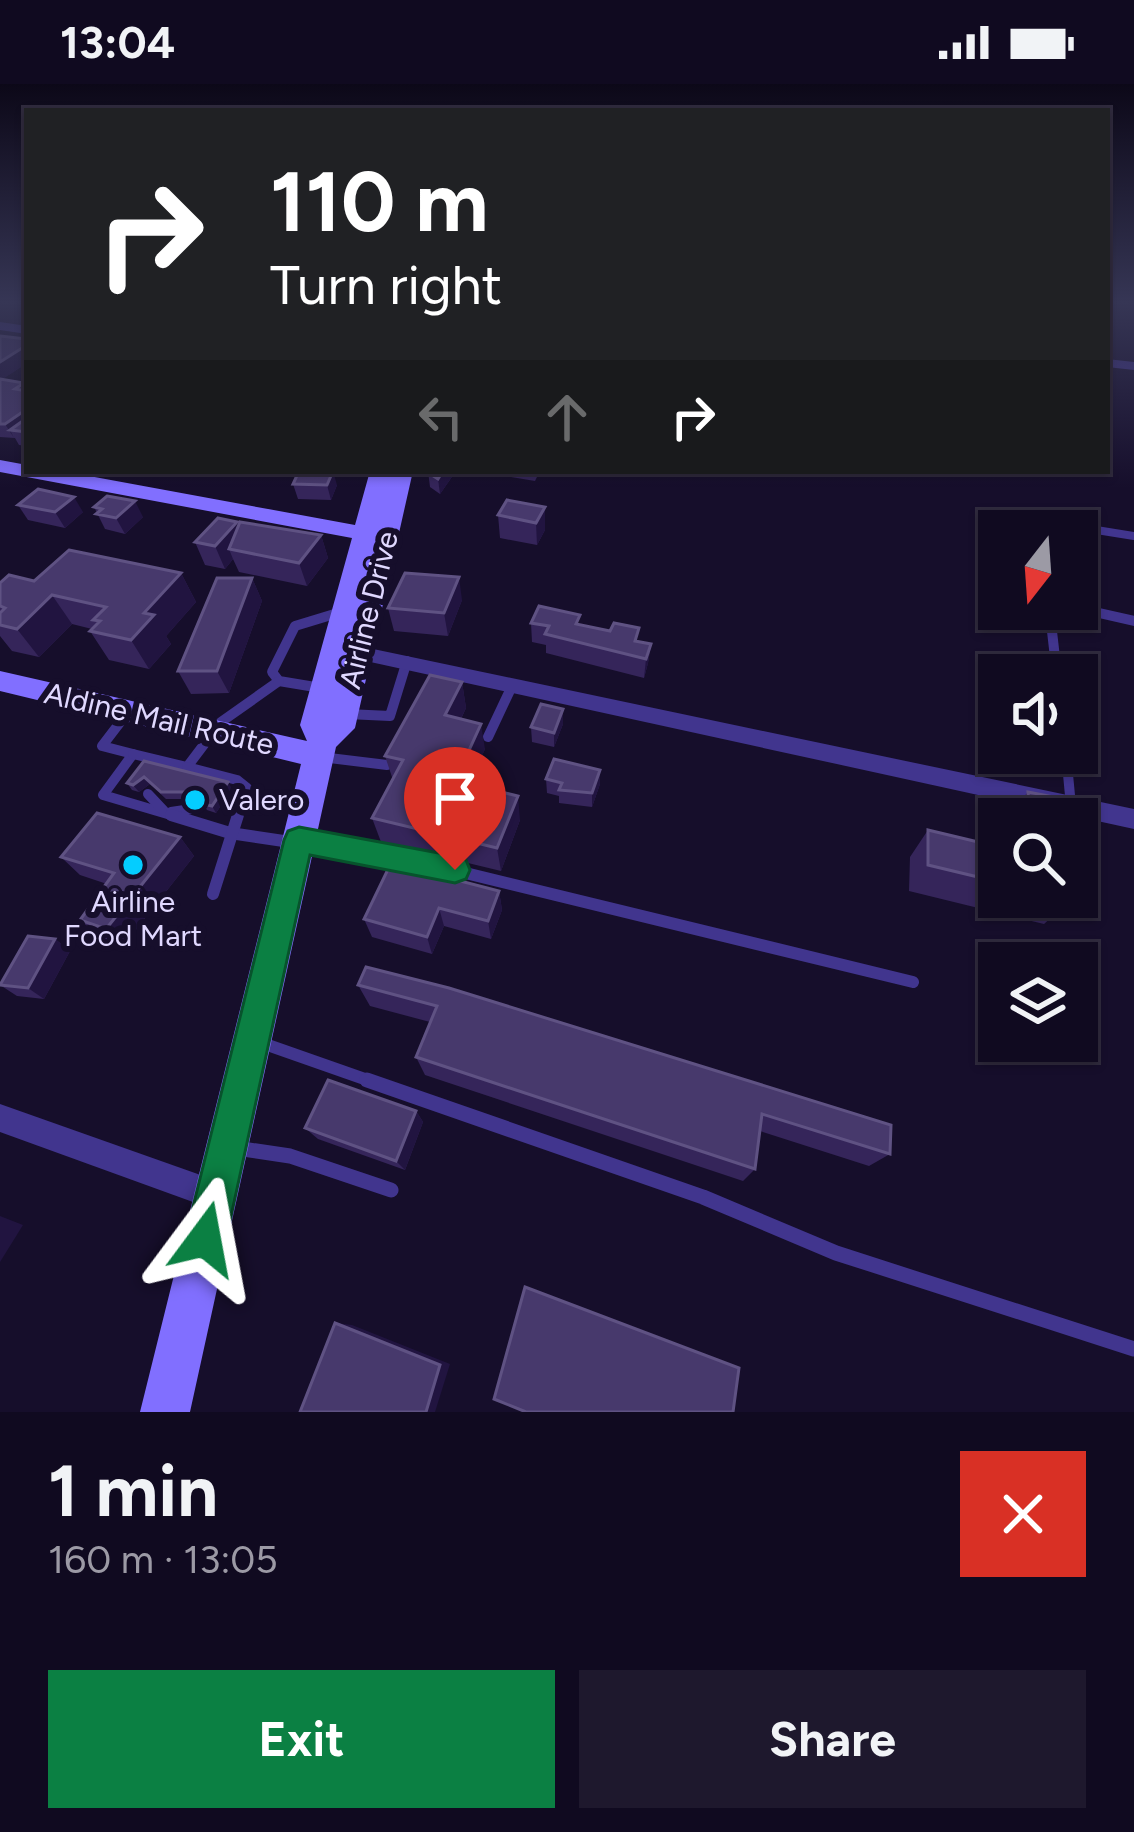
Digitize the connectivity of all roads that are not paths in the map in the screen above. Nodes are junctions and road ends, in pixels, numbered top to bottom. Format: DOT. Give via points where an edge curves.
graph roads {
  1 [pos="42,474"];
  2 [pos="401,474"];
  3 [pos="379,478"];
  4 [pos="307,524"];
  5 [pos="1098,530"];
  6 [pos="376,536"];
  7 [pos="1134,536"];
  8 [pos="345,612"];
  9 [pos="1098,613"];
  10 [pos="1134,621"];
  11 [pos="359,653"];
  12 [pos="407,661"];
  13 [pos="0,681"];
  14 [pos="279,681"];
  15 [pos="513,684"];
  16 [pos="326,689"];
  17 [pos="128,712"];
  18 [pos="344,714"];
  19 [pos="212,731"];
  20 [pos="488,737"];
  21 [pos="320,749"];
  22 [pos="133,754"];
  23 [pos="387,765"];
  24 [pos="166,771"];
  25 [pos="192,772"];
  26 [pos="215,783"];
  27 [pos="148,794"];
  28 [pos="1017,798"];
  29 [pos="124,801"];
  30 [pos="170,807"];
  31 [pos="198,808"];
  32 [pos="1098,814"];
  33 [pos="110,819"];
  34 [pos="1134,819"];
  35 [pos="230,832"];
  36 [pos="299,840"];
  37 [pos="213,894"];
  38 [pos="913,982"];
  39 [pos="253,1040"];
  40 [pos="0,1118"];
  41 [pos="227,1147"];
  42 [pos="392,1190"];
  43 [pos="215,1196"];
  44 [pos="1134,1348"];
  45 [pos="165,1412"];
  1 -- 4 [label="main road"];
  2 -- 6 [label="main road, Airline Drive"];
  3 -- 4 [label="main road" via="359,507"];
  3 -- 6 [label="main road, Airline Drive"];
  4 -- 6 [label="main road"];
  5 -- 7 [label="lane"];
  6 -- 8 [label="main road, Airline Drive"];
  6 -- 11 [label="main road, Airline Drive"];
  8 -- 14 [label="lane" via="295,626 274,661"];
  8 -- 16 [label="main road, Airline Drive"];
  9 -- 10 [label="lane"];
  11 -- 12 [label="street"];
  11 -- 18 [label="main road, Airline Drive"];
  12 -- 15 [label="street"];
  12 -- 18 [label="lane" via="390,716"];
  13 -- 17 [label="main road, Aldine Mail Route"];
  14 -- 16 [label="lane"];
  14 -- 19 [label="lane"];
  15 -- 20 [label="lane"];
  15 -- 28 [label="street"];
  16 -- 21 [label="main road, Airline Drive" via="315,725"];
  17 -- 19 [label="main road, Aldine Mail Route"];
  17 -- 22 [label="lane" via="102,746"];
  18 -- 21 [label="main road, Airline Drive"];
  19 -- 21 [label="main road, Aldine Mail Route"];
  19 -- 25 [label="lane"];
  21 -- 23 [label="lane"];
  21 -- 36 [label="main road, Airline Drive"];
  22 -- 25 [label="lane"];
  22 -- 29 [label="lane" via="103,795"];
  24 -- 25 [label="lane"];
  25 -- 26 [label="lane"];
  25 -- 35 [label="lane" via="247,788"];
  27 -- 30 [label="lane"];
  29 -- 30 [label="lane"];
  29 -- 33 [label="lane"];
  30 -- 31 [label="lane"];
  30 -- 35 [label="lane"];
  32 -- 34 [label="street"];
  35 -- 36 [label="lane"];
  35 -- 37 [label="lane"];
  36 -- 38 [label="lane" via="540,889"];
  36 -- 39 [label="main road, Airline Drive"];
  39 -- 41 [label="main road, Airline Drive"];
  39 -- 44 [label="lane" via="703,1197 836,1253"];
  40 -- 43 [label="street"];
  41 -- 42 [label="lane" via="290,1156"];
  41 -- 43 [label="main road, Airline Drive"];
  43 -- 45 [label="main road, Airline Drive"];
}
